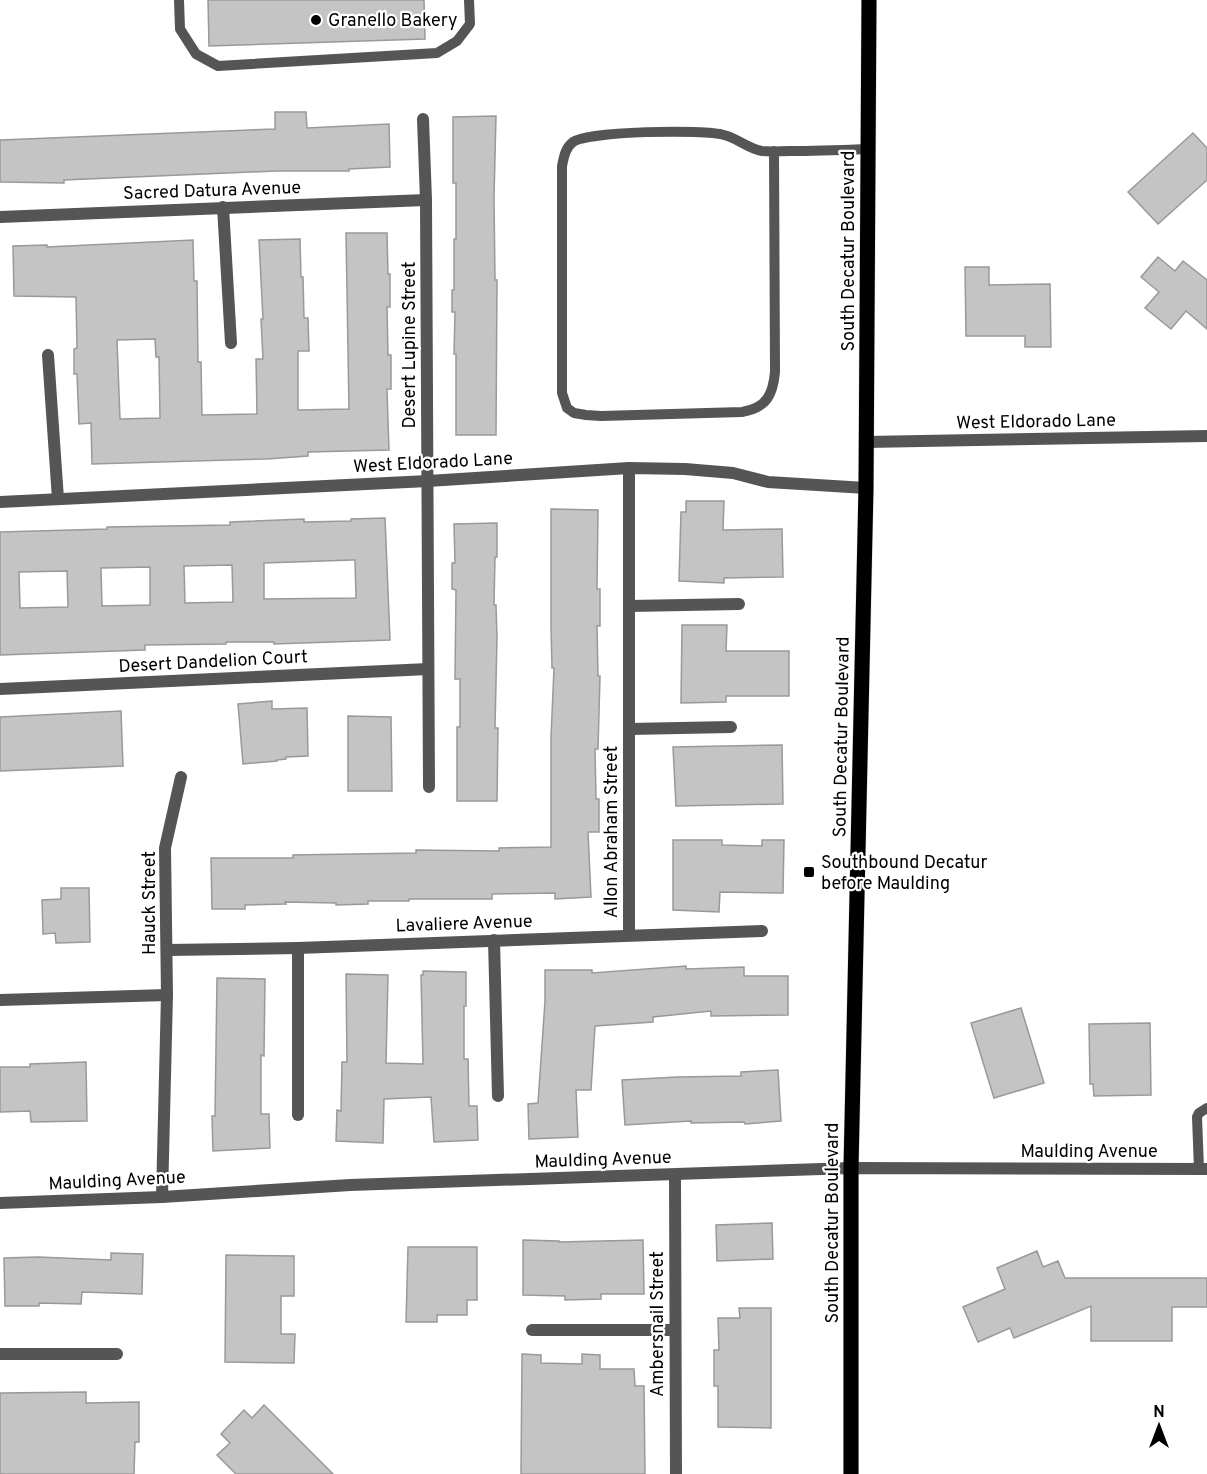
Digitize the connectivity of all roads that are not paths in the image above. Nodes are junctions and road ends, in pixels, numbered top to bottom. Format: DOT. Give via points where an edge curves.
graph roads {
  1 [pos="179,0"];
  2 [pos="469,0"];
  3 [pos="870,0"];
  4 [pos="423,119"];
  5 [pos="868,149"];
  6 [pos="774,151"];
  7 [pos="426,200"];
  8 [pos="223,207"];
  9 [pos="0,217"];
  10 [pos="231,343"];
  11 [pos="48,355"];
  12 [pos="1207,436"];
  13 [pos="866,442"];
  14 [pos="629,468"];
  15 [pos="428,481"];
  16 [pos="866,488"];
  17 [pos="58,499"];
  18 [pos="0,502"];
  19 [pos="739,604"];
  20 [pos="630,606"];
  21 [pos="428,669"];
  22 [pos="0,689"];
  23 [pos="732,727"];
  24 [pos="629,729"];
  25 [pos="181,777"];
  26 [pos="429,787"];
  27 [pos="762,931"];
  28 [pos="629,935"];
  29 [pos="495,940"];
  30 [pos="298,948"];
  31 [pos="167,950"];
  32 [pos="167,995"];
  33 [pos="0,1000"];
  34 [pos="498,1096"];
  35 [pos="1207,1108"];
  36 [pos="298,1115"];
  37 [pos="851,1168"];
  38 [pos="1203,1169"];
  39 [pos="675,1175"];
  40 [pos="162,1197"];
  41 [pos="0,1203"];
  42 [pos="532,1330"];
  43 [pos="674,1330"];
  44 [pos="0,1354"];
  45 [pos="117,1354"];
  46 [pos="676,1474"];
  47 [pos="851,1474"];
  1 -- 2 [label="lane" via="180,29 196,54 218,66 437,53 457,41 470,24"];
  3 -- 5 [label="main road, South Decatur Boulevard"];
  4 -- 7 [label="street, Desert Lupine Street"];
  5 -- 6 [label="lane"];
  5 -- 13 [label="main road, South Decatur Boulevard"];
  6 -- 6 [label="lane" via="762,151 706,131 601,135 572,143 562,166 562,393 567,408 574,413 601,416 742,412 755,408 772,393"];
  7 -- 8 [label="street, Sacred Datura Avenue"];
  7 -- 15 [label="street, Desert Lupine Street"];
  8 -- 9 [label="street, Sacred Datura Avenue"];
  8 -- 10 [label="street"];
  11 -- 17 [label="street"];
  12 -- 13 [label="street, West Eldorado Lane"];
  13 -- 16 [label="main road, South Decatur Boulevard"];
  14 -- 15 [label="street, West Eldorado Lane"];
  14 -- 16 [label="street, West Eldorado Lane" via="734,473 768,482"];
  14 -- 20 [label="street, Allon Abraham Street"];
  15 -- 17 [label="street, West Eldorado Lane"];
  15 -- 21 [label="street, Desert Lupine Street"];
  16 -- 37 [label="main road, South Decatur Boulevard"];
  17 -- 18 [label="street, West Eldorado Lane"];
  19 -- 20 [label="street"];
  20 -- 24 [label="street, Allon Abraham Street"];
  21 -- 22 [label="street, Desert Dandelion Court"];
  21 -- 26 [label="street, Desert Lupine Street"];
  23 -- 24 [label="street, Allon Abraham Street"];
  24 -- 28 [label="street, Allon Abraham Street"];
  25 -- 31 [label="street, Hauck Street" via="165,848"];
  27 -- 28 [label="street, Lavaliere Avenue"];
  28 -- 29 [label="street, Lavaliere Avenue"];
  29 -- 30 [label="street, Lavaliere Avenue"];
  29 -- 34 [label="street"];
  30 -- 31 [label="street, Lavaliere Avenue"];
  30 -- 36 [label="street"];
  31 -- 32 [label="street, Hauck Street"];
  32 -- 33 [label="street"];
  32 -- 40 [label="street, Hauck Street"];
  35 -- 38 [label="lane" via="1197,1116"];
  37 -- 38 [label="street, Maulding Avenue"];
  37 -- 39 [label="street, Maulding Avenue"];
  37 -- 47 [label="main road, South Decatur Boulevard"];
  39 -- 40 [label="street, Maulding Avenue" via="350,1185"];
  39 -- 43 [label="street, Ambersnail Street"];
  40 -- 41 [label="street, Maulding Avenue"];
  42 -- 43 [label="street"];
  43 -- 46 [label="street, Ambersnail Street"];
  44 -- 45 [label="street"];
}
